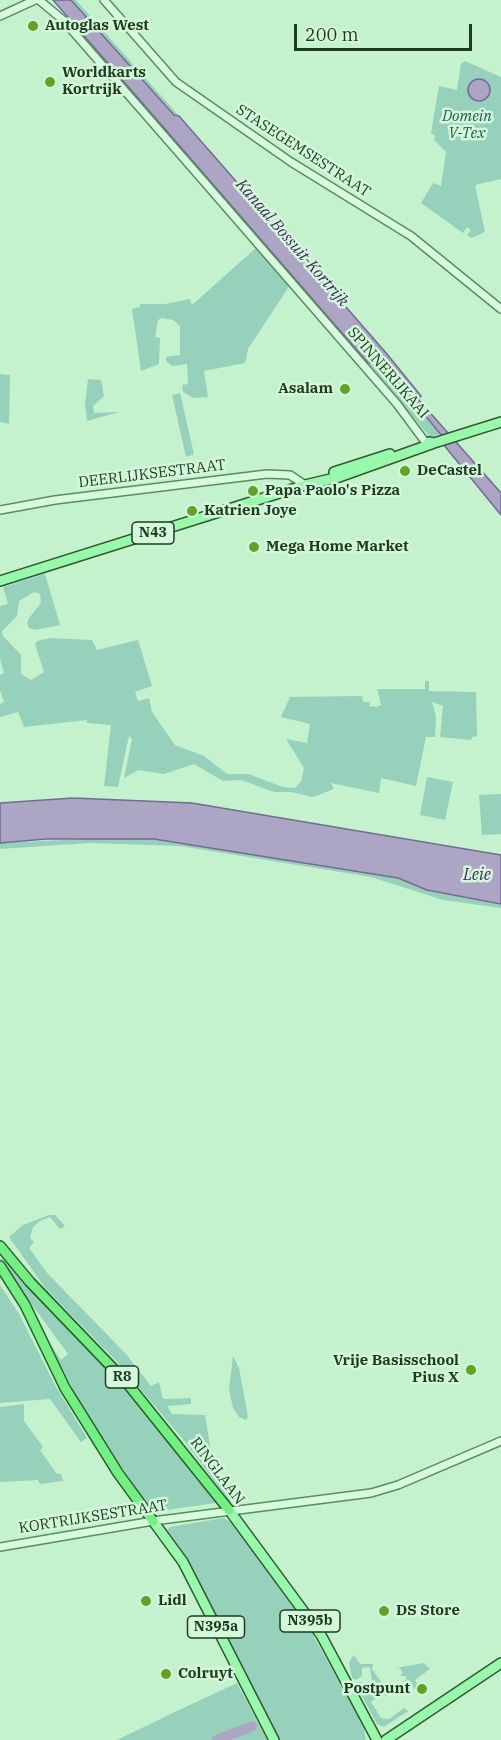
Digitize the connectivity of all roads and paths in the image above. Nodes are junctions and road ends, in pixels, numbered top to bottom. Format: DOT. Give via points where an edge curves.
graph roads {
  1 [pos="35,0"];
  2 [pos="39,0"];
  3 [pos="104,0"];
  4 [pos="0,16"];
  5 [pos="501,309"];
  6 [pos="501,422"];
  7 [pos="430,444"];
  8 [pos="305,484"];
  9 [pos="0,510"];
  10 [pos="0,581"];
  11 [pos="3,1250"];
  12 [pos="0,1266"];
  13 [pos="501,1442"];
  14 [pos="229,1510"];
  15 [pos="153,1521"];
  16 [pos="0,1547"];
  17 [pos="501,1663"];
  18 [pos="274,1740"];
  19 [pos="376,1740"];
  20 [pos="386,1740"];
  1 -- 4 [label="street"];
  2 -- 7 [label="street, SPINNERIJKAAI" via="63,20"];
  3 -- 5 [label="street, STASEGEMSESTRAAT" via="176,82 291,162 411,236"];
  6 -- 7 [label="main road, N43"];
  7 -- 8 [label="main road, N43" via="339,477"];
  8 -- 9 [label="street, DEERLIJKSESTRAAT" via="290,475 267,474"];
  8 -- 10 [label="main road, N43"];
  11 -- 14 [label="highway, RINGLAAN / R8" via="108,1361"];
  12 -- 15 [label="highway" via="25,1305 65,1388"];
  13 -- 14 [label="street, KORTRIJKSESTRAAT" via="380,1491"];
  14 -- 15 [label="street, KORTRIJKSESTRAAT"];
  14 -- 19 [label="main road, RINGLAAN / N395b" via="321,1635"];
  15 -- 16 [label="street, KORTRIJKSESTRAAT"];
  15 -- 18 [label="main road, N395a" via="183,1562"];
  17 -- 20 [label="main road"];
}
